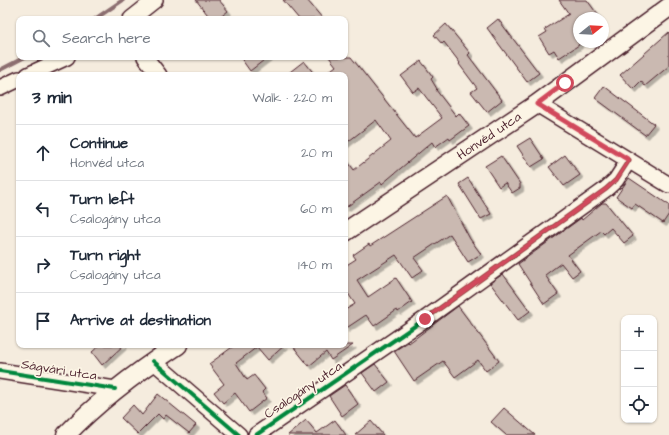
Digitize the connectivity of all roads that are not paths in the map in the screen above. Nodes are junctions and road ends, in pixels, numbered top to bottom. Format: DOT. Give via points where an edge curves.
graph roads {
  1 [pos="155,0"];
  2 [pos="669,6"];
  3 [pos="135,16"];
  4 [pos="60,60"];
  5 [pos="147,60"];
  6 [pos="34,72"];
  7 [pos="157,72"];
  8 [pos="16,80"];
  9 [pos="0,88"];
  10 [pos="537,104"];
  11 [pos="629,160"];
  12 [pos="669,185"];
  13 [pos="348,230"];
  14 [pos="173,348"];
  15 [pos="153,361"];
  16 [pos="0,371"];
  17 [pos="115,389"];
  18 [pos="66,435"];
  19 [pos="239,435"];
  20 [pos="256,435"];
  1 -- 3 [label="street"];
  2 -- 10 [label="main road, Honvéd utca"];
  4 -- 6 [label="street"];
  5 -- 7 [label="street"];
  8 -- 9 [label="street"];
  10 -- 11 [label="street"];
  10 -- 13 [label="main road, Honvéd utca"];
  11 -- 12 [label="street"];
  11 -- 20 [label="street, Csalogány utca" via="616,180 606,189 425,319"];
  14 -- 15 [label="main road"];
  15 -- 17 [label="main road"];
  15 -- 19 [label="street"];
  16 -- 17 [label="street, Ságvári utca"];
  17 -- 18 [label="main road"];
}
